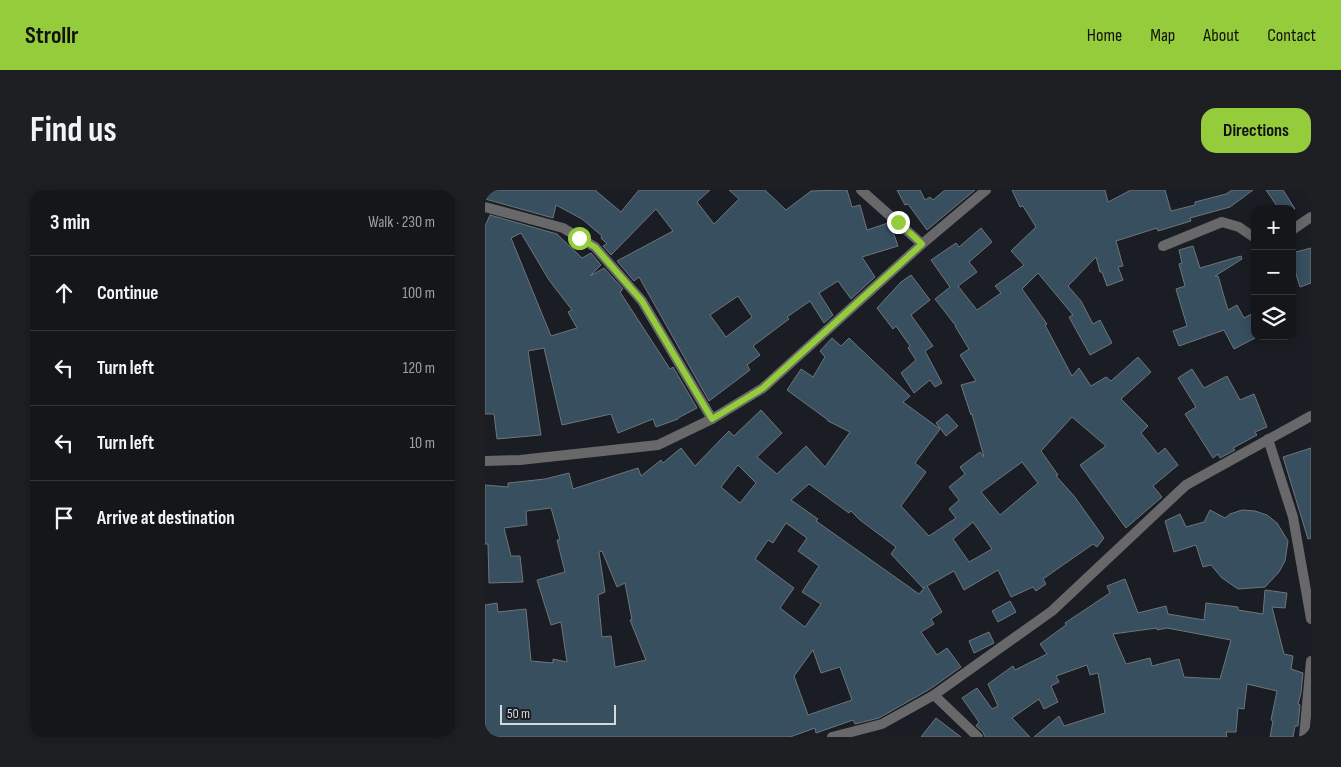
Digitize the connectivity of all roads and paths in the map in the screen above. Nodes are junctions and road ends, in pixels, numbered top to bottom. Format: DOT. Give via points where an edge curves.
graph roads {
  1 [pos="861,190"];
  2 [pos="986,190"];
  3 [pos="485,207"];
  4 [pos="1311,217"];
  5 [pos="1296,227"];
  6 [pos="1251,235"];
  7 [pos="922,244"];
  8 [pos="1163,246"];
  9 [pos="1311,416"];
  10 [pos="712,419"];
  11 [pos="1268,439"];
  12 [pos="485,461"];
  13 [pos="1311,619"];
  14 [pos="1311,661"];
  15 [pos="934,695"];
  16 [pos="1307,731"];
  17 [pos="832,737"];
  18 [pos="978,737"];
  1 -- 7 [label="street"];
  2 -- 7 [label="street"];
  3 -- 10 [label="street" via="563,228 595,247 642,301"];
  4 -- 5 [label="street"];
  6 -- 8 [label="street" via="1239,227 1222,222"];
  7 -- 10 [label="street" via="763,388"];
  9 -- 11 [label="street"];
  10 -- 12 [label="street" via="658,445"];
  11 -- 13 [label="street" via="1293,517"];
  11 -- 15 [label="street" via="1186,485 1052,611"];
  14 -- 16 [label="street"];
  15 -- 17 [label="street" via="882,724"];
  15 -- 18 [label="street"];
}
